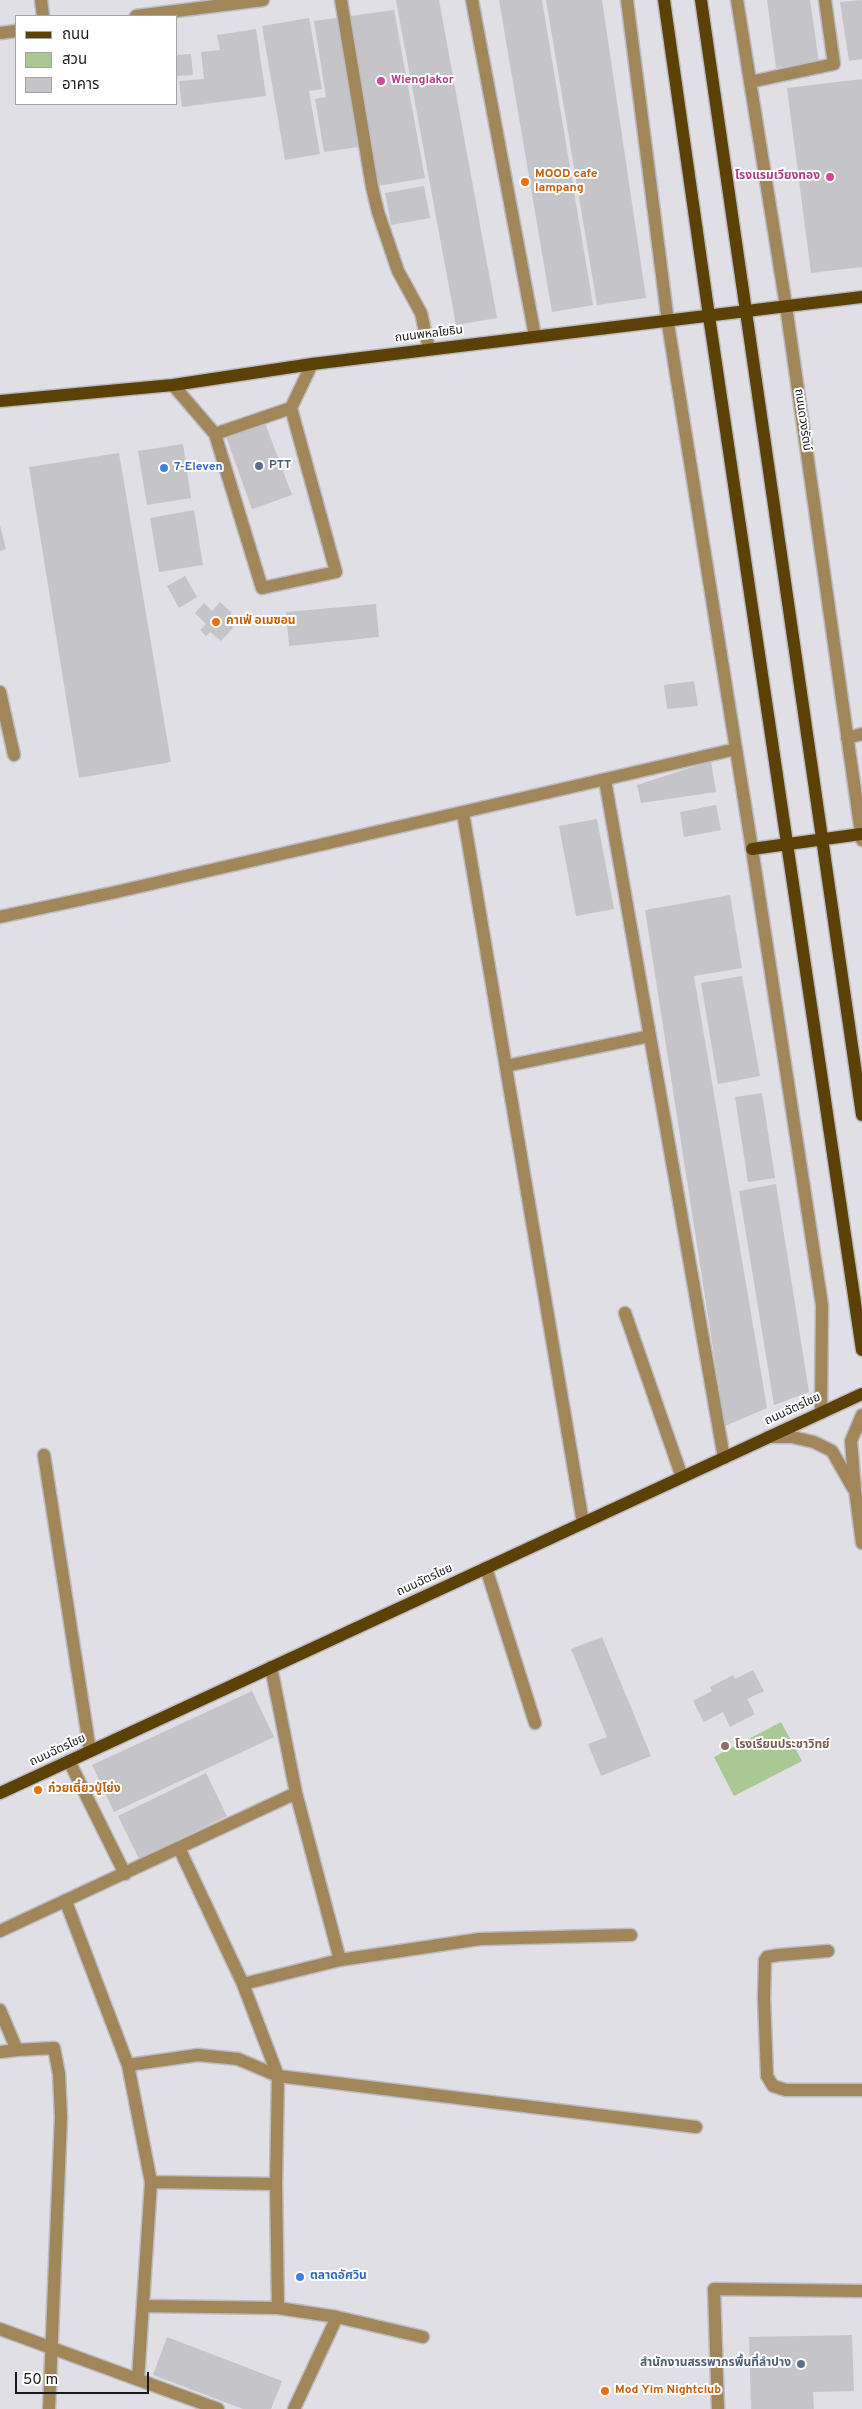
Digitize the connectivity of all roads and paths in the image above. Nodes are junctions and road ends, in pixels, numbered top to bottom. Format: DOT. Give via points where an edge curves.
graph roads {
  1 [pos="41,0"];
  2 [pos="263,0"];
  3 [pos="340,0"];
  4 [pos="472,0"];
  5 [pos="627,0"];
  6 [pos="664,0"];
  7 [pos="701,0"];
  8 [pos="737,0"];
  9 [pos="824,0"];
  10 [pos="43,15"];
  11 [pos="144,15"];
  12 [pos="15,31"];
  13 [pos="0,33"];
  14 [pos="750,82"];
  15 [pos="862,297"];
  16 [pos="786,306"];
  17 [pos="746,311"];
  18 [pos="709,316"];
  19 [pos="668,321"];
  20 [pos="535,336"];
  21 [pos="429,349"];
  22 [pos="312,364"];
  23 [pos="173,385"];
  24 [pos="0,401"];
  25 [pos="291,408"];
  26 [pos="215,434"];
  27 [pos="0,692"];
  28 [pos="862,734"];
  29 [pos="848,738"];
  30 [pos="736,749"];
  31 [pos="14,755"];
  32 [pos="605,780"];
  33 [pos="463,813"];
  34 [pos="862,837"];
  35 [pos="822,840"];
  36 [pos="788,844"];
  37 [pos="752,849"];
  38 [pos="0,917"];
  39 [pos="650,1036"];
  40 [pos="506,1066"];
  41 [pos="862,1115"];
  42 [pos="625,1313"];
  43 [pos="862,1350"];
  44 [pos="862,1394"];
  45 [pos="821,1413"];
  46 [pos="862,1415"];
  47 [pos="768,1437"];
  48 [pos="44,1455"];
  49 [pos="724,1458"];
  50 [pos="682,1477"];
  51 [pos="858,1490"];
  52 [pos="583,1523"];
  53 [pos="862,1543"];
  54 [pos="486,1568"];
  55 [pos="271,1667"];
  56 [pos="535,1723"];
  57 [pos="90,1751"];
  58 [pos="69,1761"];
  59 [pos="0,1793"];
  60 [pos="296,1793"];
  61 [pos="179,1848"];
  62 [pos="124,1874"];
  63 [pos="66,1902"];
  64 [pos="0,1931"];
  65 [pos="631,1935"];
  66 [pos="828,1951"];
  67 [pos="340,1960"];
  68 [pos="243,1984"];
  69 [pos="0,2010"];
  70 [pos="17,2050"];
  71 [pos="0,2052"];
  72 [pos="128,2065"];
  73 [pos="278,2076"];
  74 [pos="862,2090"];
  75 [pos="696,2127"];
  76 [pos="152,2182"];
  77 [pos="276,2184"];
  78 [pos="862,2291"];
  79 [pos="143,2306"];
  80 [pos="278,2308"];
  81 [pos="337,2317"];
  82 [pos="0,2328"];
  83 [pos="423,2337"];
  84 [pos="53,2348"];
  85 [pos="138,2379"];
  86 [pos="49,2409"];
  87 [pos="218,2409"];
  88 [pos="294,2409"];
  89 [pos="718,2409"];
  1 -- 10 [label="street"];
  2 -- 11 [label="street"];
  3 -- 21 [label="street" via="378,212 398,271 421,313"];
  4 -- 20 [label="street"];
  5 -- 19 [label="street"];
  6 -- 18 [label="main road"];
  7 -- 17 [label="main road"];
  8 -- 14 [label="street, ถนนดวงรัตน์"];
  9 -- 14 [label="street" via="834,64"];
  12 -- 13 [label="street"];
  14 -- 16 [label="street, ถนนดวงรัตน์"];
  15 -- 16 [label="main road, ถนนพหลโยธิน"];
  16 -- 17 [label="main road, ถนนพหลโยธิน"];
  16 -- 29 [label="street, ถนนดวงรัตน์"];
  17 -- 18 [label="main road, ถนนพหลโยธิน"];
  17 -- 35 [label="main road"];
  18 -- 19 [label="main road, ถนนพหลโยธิน"];
  18 -- 36 [label="main road"];
  19 -- 20 [label="main road, ถนนพหลโยธิน"];
  19 -- 30 [label="street"];
  20 -- 21 [label="main road, ถนนพหลโยธิน"];
  21 -- 22 [label="main road, ถนนพหลโยธิน"];
  22 -- 23 [label="main road, ถนนพหลโยธิน"];
  22 -- 25 [label="street"];
  23 -- 24 [label="main road, ถนนพหลโยธิน"];
  23 -- 26 [label="street"];
  25 -- 26 [label="street"];
  25 -- 26 [label="street" via="336,572 262,588"];
  27 -- 31 [label="street"];
  28 -- 29 [label="street"];
  29 -- 34 [label="street, ถนนดวงรัตน์"];
  30 -- 32 [label="street"];
  30 -- 37 [label="street"];
  32 -- 33 [label="street"];
  32 -- 39 [label="street"];
  33 -- 38 [label="street"];
  33 -- 40 [label="street"];
  34 -- 35 [label="main road"];
  35 -- 36 [label="main road"];
  35 -- 41 [label="main road"];
  36 -- 37 [label="main road"];
  36 -- 43 [label="main road"];
  37 -- 45 [label="street" via="822,1305"];
  39 -- 40 [label="street"];
  39 -- 49 [label="street"];
  40 -- 52 [label="street"];
  42 -- 50 [label="street"];
  44 -- 45 [label="main road, ถนนฉัตรไชย"];
  45 -- 47 [label="main road, ถนนฉัตรไชย"];
  46 -- 51 [label="street" via="851,1441"];
  47 -- 49 [label="main road, ถนนฉัตรไชย"];
  47 -- 51 [label="street" via="800,1438 832,1451"];
  48 -- 57 [label="street"];
  49 -- 50 [label="main road, ถนนฉัตรไชย"];
  50 -- 52 [label="main road, ถนนฉัตรไชย"];
  51 -- 53 [label="street"];
  52 -- 54 [label="main road, ถนนฉัตรไชย"];
  54 -- 55 [label="main road, ถนนฉัตรไชย"];
  54 -- 56 [label="street"];
  55 -- 57 [label="main road, ถนนฉัตรไชย"];
  55 -- 60 [label="street"];
  57 -- 58 [label="main road, ถนนฉัตรไชย"];
  58 -- 59 [label="main road, ถนนฉัตรไชย"];
  58 -- 62 [label="street"];
  60 -- 61 [label="street"];
  60 -- 67 [label="street"];
  61 -- 62 [label="street"];
  61 -- 68 [label="street"];
  62 -- 63 [label="street"];
  63 -- 64 [label="street"];
  63 -- 72 [label="street"];
  65 -- 67 [label="street" via="480,1939"];
  66 -- 74 [label="street" via="779,1955 765,1960 767,2076 772,2086 786,2090"];
  67 -- 68 [label="street"];
  68 -- 73 [label="street"];
  69 -- 70 [label="street"];
  70 -- 71 [label="street"];
  70 -- 84 [label="street" via="54,2048 59,2074 61,2117"];
  72 -- 73 [label="street" via="198,2055 238,2060"];
  72 -- 76 [label="street"];
  73 -- 75 [label="street"];
  73 -- 77 [label="street"];
  76 -- 77 [label="street"];
  76 -- 79 [label="street"];
  77 -- 80 [label="street"];
  78 -- 89 [label="street" via="714,2289"];
  79 -- 80 [label="street"];
  79 -- 85 [label="street"];
  80 -- 81 [label="street"];
  81 -- 83 [label="street"];
  81 -- 88 [label="street"];
  82 -- 84 [label="street"];
  84 -- 85 [label="street"];
  84 -- 86 [label="street"];
  85 -- 87 [label="street"];
}
